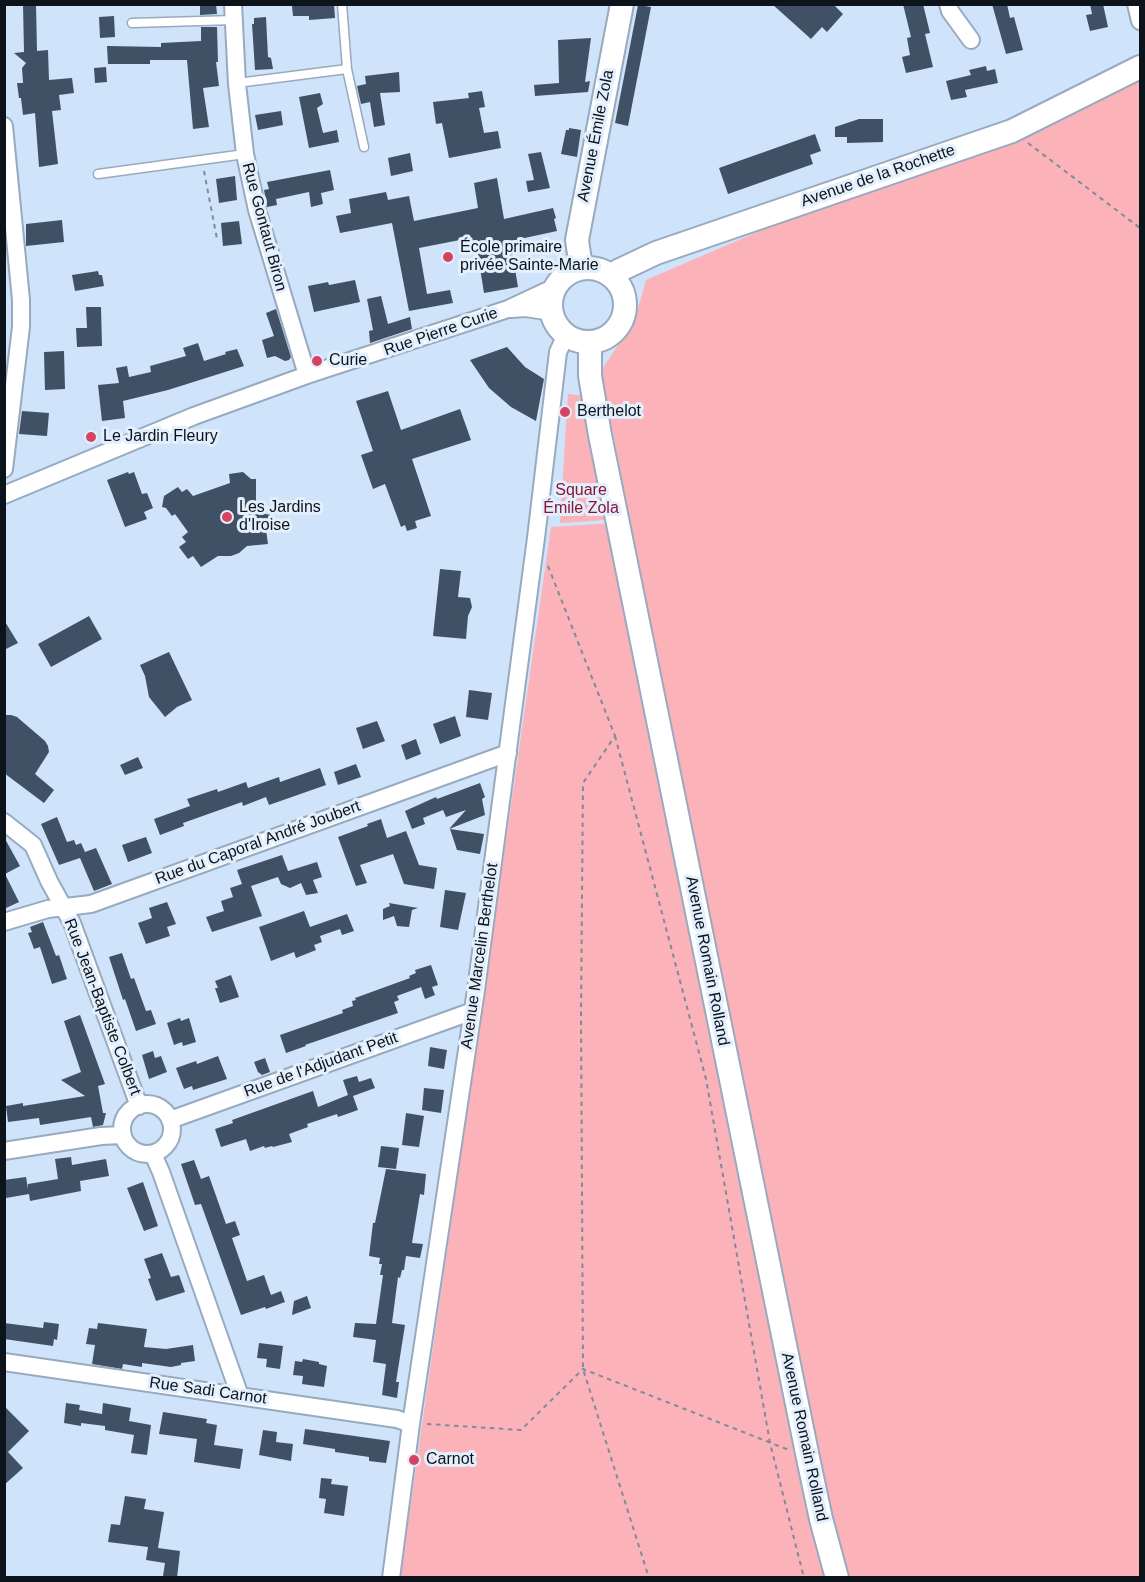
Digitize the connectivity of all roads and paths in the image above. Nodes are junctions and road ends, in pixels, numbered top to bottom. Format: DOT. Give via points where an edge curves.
graph roads {
  1 [pos="342,4"];
  2 [pos="622,4"];
  3 [pos="948,4"];
  4 [pos="1136,4"];
  5 [pos="233,13"];
  6 [pos="1140,21"];
  7 [pos="132,23"];
  8 [pos="971,40"];
  9 [pos="1140,67"];
  10 [pos="347,69"];
  11 [pos="245,82"];
  12 [pos="4,126"];
  13 [pos="1012,131"];
  14 [pos="364,147"];
  15 [pos="245,154"];
  16 [pos="201,160"];
  17 [pos="98,174"];
  18 [pos="7,184"];
  19 [pos="1140,228"];
  20 [pos="218,238"];
  21 [pos="581,268"];
  22 [pos="613,278"];
  23 [pos="555,287"];
  24 [pos="508,309"];
  25 [pos="551,312"];
  26 [pos="13,326"];
  27 [pos="566,335"];
  28 [pos="590,342"];
  29 [pos="306,375"];
  30 [pos="4,469"];
  31 [pos="4,495"];
  32 [pos="536,538"];
  33 [pos="615,736"];
  34 [pos="508,753"];
  35 [pos="4,822"];
  36 [pos="63,907"];
  37 [pos="4,921"];
  38 [pos="473,1011"];
  39 [pos="139,1106"];
  40 [pos="170,1120"];
  41 [pos="122,1135"];
  42 [pos="4,1151"];
  43 [pos="153,1154"];
  44 [pos="4,1362"];
  45 [pos="583,1369"];
  46 [pos="240,1395"];
  47 [pos="411,1424"];
  48 [pos="770,1443"];
  49 [pos="808,1458"];
  50 [pos="391,1578"];
  51 [pos="649,1578"];
  52 [pos="804,1578"];
  53 [pos="837,1578"];
  1 -- 10 [label="lane"];
  2 -- 21 [label="main road, Avenue Émile Zola" via="577,240"];
  3 -- 8 [label="street"];
  4 -- 6 [label="street"];
  5 -- 7 [label="lane"];
  5 -- 15 [label="street, Rue Gontaut Biron"];
  9 -- 13 [label="main road, Avenue de la Rochette"];
  10 -- 11 [label="lane"];
  10 -- 14 [label="lane"];
  12 -- 18 [label="street"];
  13 -- 19 [label="path"];
  13 -- 22 [label="main road, Avenue de la Rochette" via="656,253 618,271"];
  15 -- 16 [label="lane"];
  15 -- 29 [label="street, Rue Gontaut Biron" via="256,210"];
  16 -- 17 [label="lane"];
  16 -- 20 [label="path"];
  18 -- 26 [label="street" via="21,300"];
  21 -- 22 [label="main road" via="598,269"];
  21 -- 23 [label="main road" via="566,274"];
  22 -- 28 [label="main road" via="625,300 623,317 614,332"];
  23 -- 24 [label="street, Rue Pierre Curie"];
  23 -- 25 [label="main road"];
  24 -- 25 [label="street, Rue Pierre Curie"];
  24 -- 29 [label="street, Rue Pierre Curie"];
  25 -- 27 [label="main road"];
  26 -- 30 [label="street"];
  27 -- 28 [label="main road"];
  27 -- 32 [label="street, Avenue Marcelin Berthelot" via="558,352"];
  28 -- 49 [label="main road, Avenue Romain Rolland" via="590,376 600,435"];
  29 -- 31 [label="street, Rue Pierre Curie" via="194,416"];
  32 -- 33 [label="path"];
  32 -- 34 [label="street, Avenue Marcelin Berthelot"];
  33 -- 45 [label="path" via="583,783"];
  33 -- 48 [label="path" via="706,1079"];
  34 -- 36 [label="street, Rue du Caporal André Joubert" via="91,904"];
  34 -- 38 [label="street, Avenue Marcelin Berthelot"];
  35 -- 36 [label="street, Rue Jean-Baptiste Colbert" via="33,845"];
  36 -- 37 [label="street, Rue du Caporal André Joubert"];
  36 -- 39 [label="street, Rue Jean-Baptiste Colbert" via="72,922"];
  38 -- 40 [label="street, Rue de l'Adjudant Petit"];
  38 -- 47 [label="street, Avenue Marcelin Berthelot"];
  39 -- 40 [label="street" via="161,1109"];
  39 -- 41 [label="street" via="123,1120"];
  40 -- 43 [label="street" via="172,1129 166,1144"];
  41 -- 42 [label="street"];
  41 -- 43 [label="street" via="137,1152"];
  43 -- 46 [label="street"];
  44 -- 46 [label="street, Rue Sadi Carnot"];
  45 -- 47 [label="path" via="521,1430"];
  45 -- 48 [label="path"];
  45 -- 51 [label="path"];
  46 -- 47 [label="street, Rue Sadi Carnot"];
  47 -- 50 [label="street, Avenue Marcelin Berthelot"];
  48 -- 49 [label="path"];
  48 -- 52 [label="path"];
  49 -- 53 [label="main road, Avenue Romain Rolland"];
}
